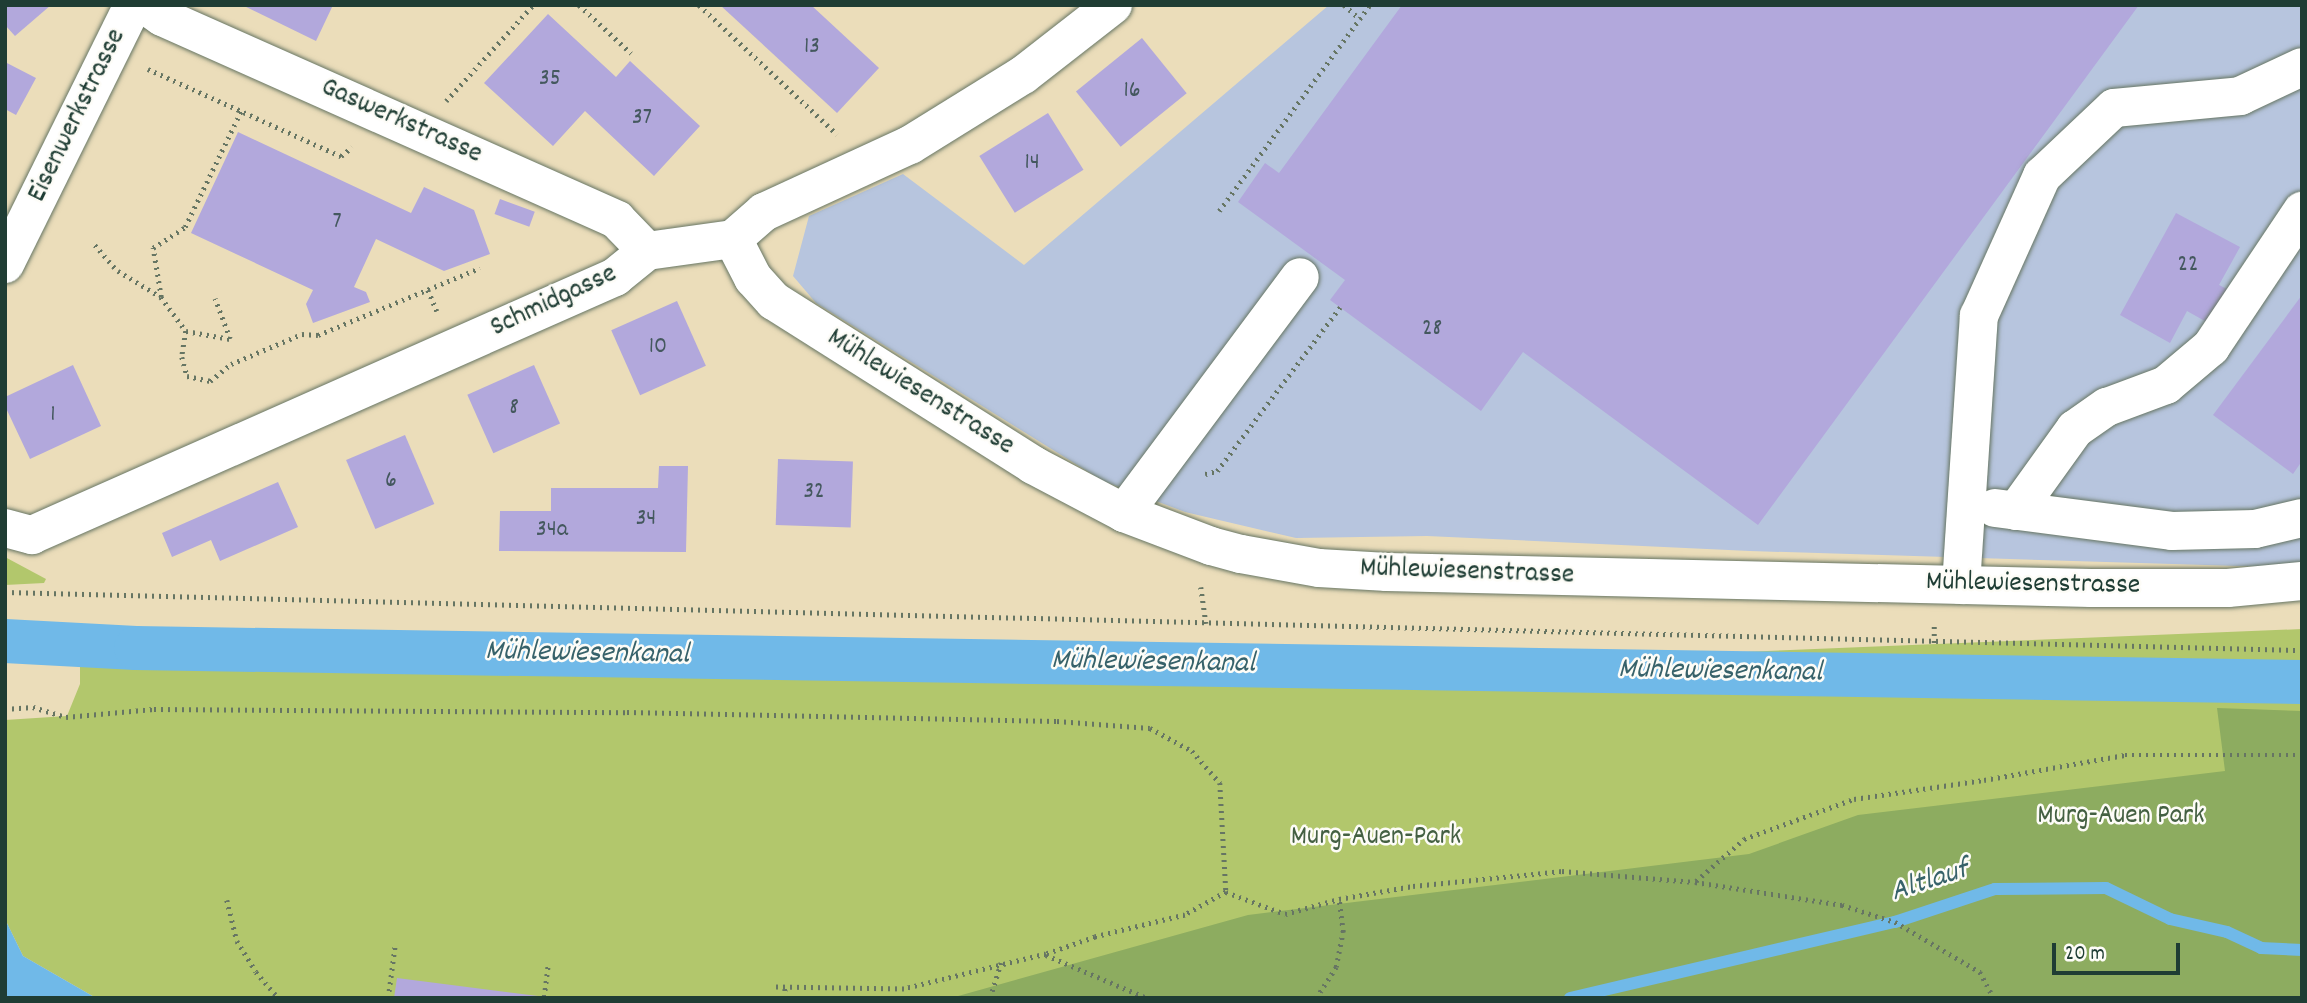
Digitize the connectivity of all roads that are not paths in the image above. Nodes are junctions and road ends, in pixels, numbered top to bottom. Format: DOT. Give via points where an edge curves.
graph roads {
  1 [pos="1113,5"];
  2 [pos="159,15"];
  3 [pos="2302,67"];
  4 [pos="2302,211"];
  5 [pos="733,239"];
  6 [pos="647,251"];
  7 [pos="5,264"];
  8 [pos="1300,277"];
  9 [pos="1967,503"];
  10 [pos="2016,511"];
  11 [pos="1124,513"];
  12 [pos="2302,518"];
  13 [pos="5,528"];
  14 [pos="2302,580"];
  15 [pos="1961,585"];
  1 -- 5 [label="street" via="1023,75 910,145 764,212"];
  2 -- 6 [label="street, Gaswerkstrasse" via="617,220"];
  2 -- 7 [label="street, Eisenwerkstrasse"];
  3 -- 9 [label="street" via="2240,96 2114,108 2042,176 1979,316"];
  4 -- 10 [label="street" via="2211,346 2166,385 2106,407 2075,429"];
  5 -- 6 [label="street, Schmidgasse"];
  5 -- 11 [label="street, Mühlewiesenstrasse" via="753,278 774,301 1033,465"];
  6 -- 13 [label="street, Schmidgasse" via="615,277 32,535"];
  8 -- 11 [label="street"];
  9 -- 10 [label="street"];
  9 -- 15 [label="street"];
  10 -- 12 [label="street" via="2172,531 2256,529"];
  11 -- 15 [label="street, Mühlewiesenstrasse" via="1211,546 1319,568"];
  14 -- 15 [label="street, Mühlewiesenstrasse" via="2228,588"];
}
